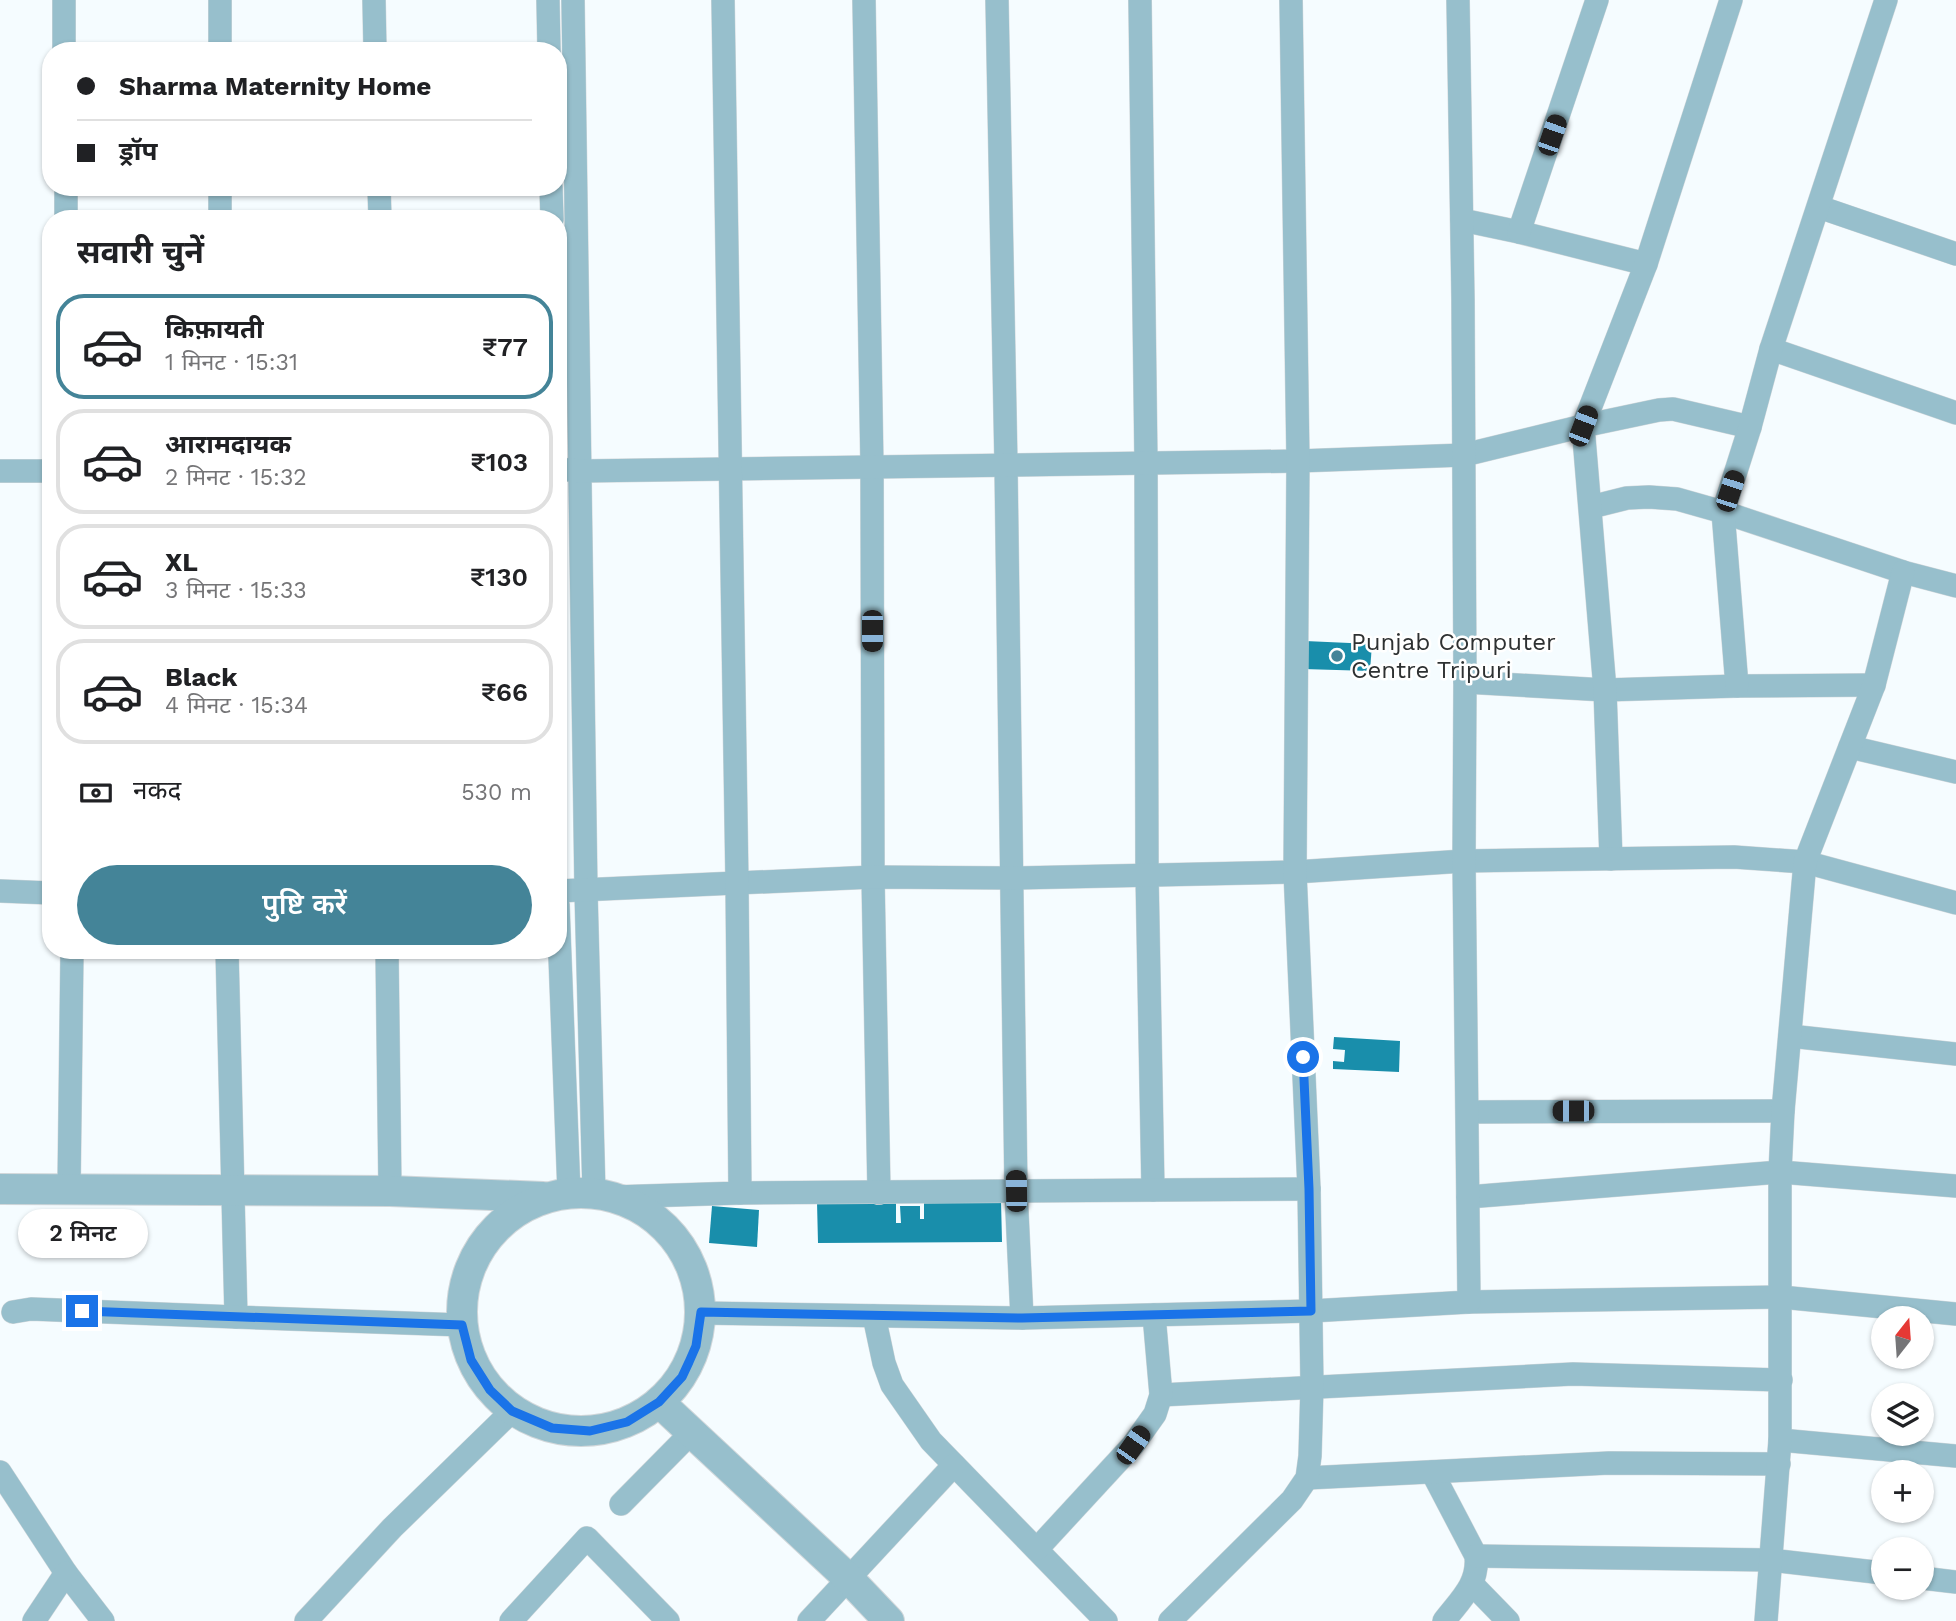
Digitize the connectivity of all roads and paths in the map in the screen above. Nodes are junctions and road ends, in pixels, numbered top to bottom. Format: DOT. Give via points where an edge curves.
graph roads {
  1 [pos="64,0"];
  2 [pos="220,0"];
  3 [pos="374,0"];
  4 [pos="548,0"];
  5 [pos="573,0"];
  6 [pos="723,0"];
  7 [pos="864,0"];
  8 [pos="997,0"];
  9 [pos="1140,0"];
  10 [pos="1290,0"];
  11 [pos="1458,0"];
  12 [pos="1731,0"];
  13 [pos="1886,0"];
  14 [pos="1593,4"];
  15 [pos="64,42"];
  16 [pos="220,42"];
  17 [pos="375,42"];
  18 [pos="549,42"];
  19 [pos="1819,207"];
  20 [pos="1462,220"];
  21 [pos="1519,232"];
  22 [pos="1956,254"];
  23 [pos="1646,264"];
  24 [pos="1771,349"];
  25 [pos="1956,413"];
  26 [pos="1583,426"];
  27 [pos="1750,427"];
  28 [pos="1464,455"];
  29 [pos="1298,461"];
  30 [pos="1146,463"];
  31 [pos="1006,465"];
  32 [pos="872,467"];
  33 [pos="731,468"];
  34 [pos="570,470"];
  35 [pos="0,471"];
  36 [pos="42,471"];
  37 [pos="1591,507"];
  38 [pos="1723,512"];
  39 [pos="1903,572"];
  40 [pos="1956,586"];
  41 [pos="1465,682"];
  42 [pos="1874,685"];
  43 [pos="1737,686"];
  44 [pos="1605,690"];
  45 [pos="1850,747"];
  46 [pos="1956,772"];
  47 [pos="1611,859"];
  48 [pos="1464,861"];
  49 [pos="1805,862"];
  50 [pos="1295,872"];
  51 [pos="1147,874"];
  52 [pos="873,877"];
  53 [pos="1011,878"];
  54 [pos="737,883"];
  55 [pos="0,891"];
  56 [pos="567,891"];
  57 [pos="586,891"];
  58 [pos="42,892"];
  59 [pos="1956,903"];
  60 [pos="72,959"];
  61 [pos="227,959"];
  62 [pos="387,959"];
  63 [pos="562,959"];
  64 [pos="1790,1036"];
  65 [pos="1956,1054"];
  66 [pos="1783,1111"];
  67 [pos="1468,1112"];
  68 [pos="1780,1172"];
  69 [pos="1956,1186"];
  70 [pos="0,1189"];
  71 [pos="69,1189"];
  72 [pos="1309,1189"];
  73 [pos="1153,1190"];
  74 [pos="233,1191"];
  75 [pos="390,1191"];
  76 [pos="1016,1191"];
  77 [pos="879,1192"];
  78 [pos="740,1194"];
  79 [pos="580,1195"];
  80 [pos="1468,1197"];
  81 [pos="1781,1297"];
  82 [pos="1469,1301"];
  83 [pos="13,1311"];
  84 [pos="1311,1311"];
  85 [pos="701,1312"];
  86 [pos="1956,1314"];
  87 [pos="874,1315"];
  88 [pos="1154,1315"];
  89 [pos="236,1317"];
  90 [pos="1022,1318"];
  91 [pos="462,1325"];
  92 [pos="1781,1380"];
  93 [pos="1312,1386"];
  94 [pos="1161,1395"];
  95 [pos="659,1402"];
  96 [pos="512,1411"];
  97 [pos="692,1432"];
  98 [pos="1780,1440"];
  99 [pos="1956,1456"];
  100 [pos="1779,1464"];
  101 [pos="954,1465"];
  102 [pos="0,1472"];
  103 [pos="1432,1472"];
  104 [pos="1307,1478"];
  105 [pos="621,1504"];
  106 [pos="1037,1549"];
  107 [pos="1476,1556"];
  108 [pos="1770,1560"];
  109 [pos="1871,1572"];
  110 [pos="65,1573"];
  111 [pos="849,1579"];
  112 [pos="1934,1579"];
  113 [pos="1956,1582"];
  114 [pos="1472,1584"];
  115 [pos="34,1621"];
  116 [pos="103,1621"];
  117 [pos="306,1621"];
  118 [pos="512,1621"];
  119 [pos="668,1621"];
  120 [pos="809,1621"];
  121 [pos="888,1621"];
  122 [pos="1106,1621"];
  123 [pos="1170,1621"];
  124 [pos="1444,1621"];
  125 [pos="1508,1621"];
  126 [pos="1766,1621"];
  1 -- 15 [label="street"];
  2 -- 16 [label="street"];
  3 -- 17 [label="street"];
  4 -- 18 [label="street"];
  5 -- 34 [label="street"];
  6 -- 33 [label="street"];
  7 -- 32 [label="street"];
  8 -- 31 [label="street"];
  9 -- 30 [label="street"];
  10 -- 29 [label="street"];
  11 -- 20 [label="street"];
  12 -- 23 [label="street"];
  13 -- 19 [label="street"];
  14 -- 21 [label="street"];
  19 -- 22 [label="street"];
  19 -- 24 [label="street"];
  20 -- 21 [label="street"];
  20 -- 28 [label="street"];
  21 -- 23 [label="street"];
  23 -- 26 [label="street"];
  24 -- 25 [label="street"];
  24 -- 27 [label="street"];
  26 -- 27 [label="street" via="1674,409"];
  26 -- 28 [label="street"];
  26 -- 37 [label="street"];
  27 -- 38 [label="street"];
  28 -- 29 [label="street"];
  28 -- 41 [label="street"];
  29 -- 30 [label="street"];
  29 -- 50 [label="street"];
  30 -- 31 [label="street"];
  30 -- 51 [label="street"];
  31 -- 32 [label="street"];
  31 -- 53 [label="street"];
  32 -- 33 [label="street"];
  32 -- 52 [label="street"];
  33 -- 34 [label="street"];
  33 -- 54 [label="street"];
  34 -- 57 [label="street"];
  35 -- 36 [label="street"];
  37 -- 38 [label="street" via="1649,497 1677,499"];
  37 -- 44 [label="street"];
  38 -- 39 [label="street"];
  38 -- 43 [label="street"];
  39 -- 40 [label="street"];
  39 -- 42 [label="street"];
  41 -- 44 [label="street"];
  41 -- 48 [label="street"];
  42 -- 43 [label="street"];
  42 -- 45 [label="street"];
  43 -- 44 [label="street"];
  44 -- 47 [label="street"];
  45 -- 46 [label="street"];
  45 -- 49 [label="street"];
  47 -- 48 [label="street"];
  47 -- 49 [label="street" via="1734,857"];
  48 -- 50 [label="street"];
  48 -- 67 [label="street"];
  49 -- 59 [label="street"];
  49 -- 64 [label="street"];
  50 -- 51 [label="street"];
  50 -- 72 [label="street"];
  51 -- 53 [label="street"];
  51 -- 73 [label="street"];
  52 -- 53 [label="street"];
  52 -- 54 [label="street"];
  52 -- 77 [label="street"];
  53 -- 76 [label="street"];
  54 -- 57 [label="street"];
  54 -- 78 [label="street"];
  55 -- 58 [label="street"];
  56 -- 57 [label="street"];
  57 -- 79 [label="street"];
  60 -- 71 [label="street"];
  61 -- 74 [label="street"];
  62 -- 75 [label="street"];
  63 -- 79 [label="street"];
  64 -- 65 [label="street"];
  64 -- 66 [label="street"];
  66 -- 67 [label="street"];
  66 -- 68 [label="street"];
  67 -- 80 [label="street"];
  68 -- 69 [label="street"];
  68 -- 80 [label="street"];
  68 -- 81 [label="street"];
  70 -- 71 [label="street"];
  71 -- 74 [label="street"];
  72 -- 73 [label="street"];
  72 -- 84 [label="street"];
  73 -- 76 [label="street"];
  74 -- 75 [label="street"];
  74 -- 89 [label="street"];
  75 -- 79 [label="street"];
  76 -- 77 [label="street"];
  76 -- 90 [label="street"];
  77 -- 78 [label="street"];
  78 -- 79 [label="street"];
  79 -- 85 [label="street" via="631,1203 660,1222 682,1248 696,1279"];
  79 -- 91 [label="street" via="509,1216 481,1246 464,1284"];
  80 -- 82 [label="street"];
  81 -- 82 [label="street"];
  81 -- 86 [label="street"];
  81 -- 92 [label="street"];
  82 -- 84 [label="street"];
  83 -- 89 [label="street"];
  84 -- 88 [label="street"];
  84 -- 93 [label="street"];
  85 -- 87 [label="street"];
  85 -- 95 [label="street" via="696,1346 682,1377"];
  87 -- 90 [label="street"];
  87 -- 101 [label="street" via="892,1385"];
  88 -- 90 [label="street"];
  88 -- 94 [label="street"];
  89 -- 91 [label="street"];
  91 -- 96 [label="street" via="471,1360 490,1390"];
  92 -- 93 [label="street" via="1573,1374"];
  92 -- 98 [label="street"];
  93 -- 94 [label="street"];
  93 -- 104 [label="street"];
  94 -- 106 [label="street" via="1155,1414 1133,1445"];
  95 -- 96 [label="street" via="627,1422 590,1431 552,1428"];
  95 -- 97 [label="street"];
  96 -- 117 [label="street" via="392,1528"];
  97 -- 105 [label="street"];
  97 -- 111 [label="street"];
  98 -- 99 [label="street"];
  98 -- 100 [label="street"];
  100 -- 103 [label="street" via="1609,1463"];
  100 -- 108 [label="street"];
  101 -- 106 [label="street"];
  101 -- 111 [label="street"];
  102 -- 110 [label="street"];
  103 -- 104 [label="street"];
  103 -- 107 [label="street"];
  104 -- 123 [label="street" via="1292,1500"];
  106 -- 122 [label="street"];
  107 -- 108 [label="street"];
  107 -- 114 [label="street" via="1478,1571"];
  108 -- 109 [label="street"];
  108 -- 126 [label="street"];
  110 -- 115 [label="street"];
  110 -- 116 [label="street"];
  111 -- 120 [label="street"];
  111 -- 121 [label="street"];
  112 -- 113 [label="street"];
  114 -- 124 [label="street"];
  114 -- 125 [label="street"];
  118 -- 119 [label="street" via="587,1538"];
}
